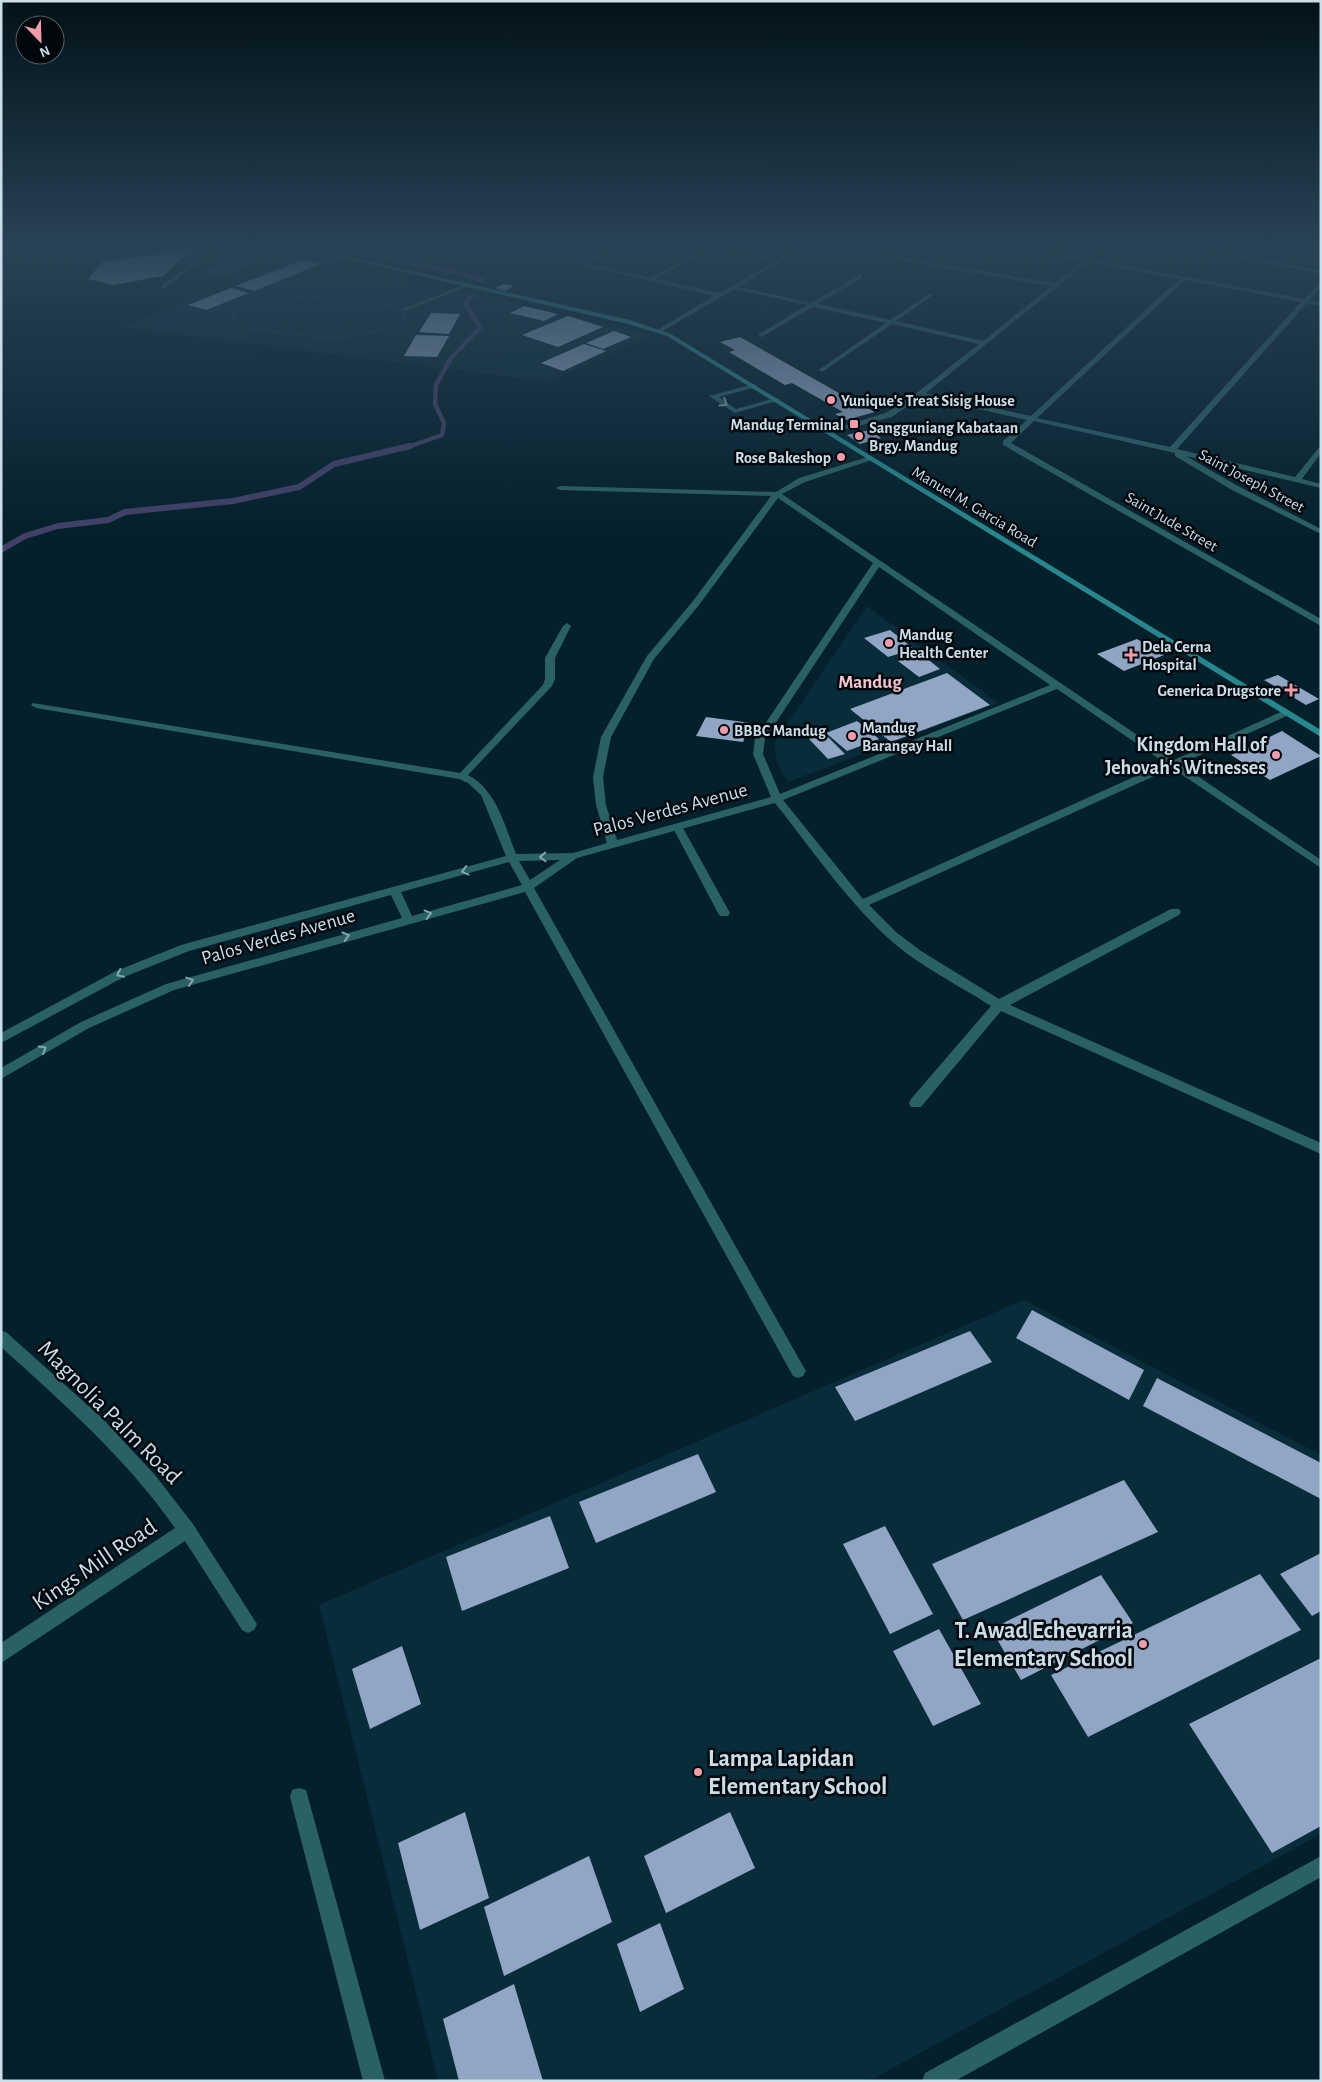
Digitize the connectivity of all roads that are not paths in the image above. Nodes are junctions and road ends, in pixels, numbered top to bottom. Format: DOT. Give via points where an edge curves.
graph roads {
  1 [pos="681,341"];
  2 [pos="863,341"];
  3 [pos="976,341"];
  4 [pos="1115,341"];
  5 [pos="1271,341"];
  6 [pos="984,343"];
  7 [pos="822,370"];
  8 [pos="754,386"];
  9 [pos="921,394"];
  10 [pos="776,400"];
  11 [pos="1030,419"];
  12 [pos="827,432"];
  13 [pos="1321,448"];
  14 [pos="1172,450"];
  15 [pos="871,459"];
  16 [pos="1297,480"];
  17 [pos="1321,486"];
  18 [pos="560,488"];
  19 [pos="777,494"];
  20 [pos="1321,532"];
  21 [pos="877,564"];
  22 [pos="1321,623"];
  23 [pos="567,626"];
  24 [pos="1056,686"];
  25 [pos="36,704"];
  26 [pos="1286,713"];
  27 [pos="1320,733"];
  28 [pos="1172,764"];
  29 [pos="462,776"];
  30 [pos="777,799"];
  31 [pos="678,828"];
  32 [pos="613,844"];
  33 [pos="573,856"];
  34 [pos="512,858"];
  35 [pos="1321,865"];
  36 [pos="528,887"];
  37 [pos="394,890"];
  38 [pos="861,904"];
  39 [pos="1174,912"];
  40 [pos="724,913"];
  41 [pos="408,919"];
  42 [pos="999,1005"];
  43 [pos="1,1039"];
  44 [pos="1,1074"];
  45 [pos="916,1104"];
  46 [pos="1321,1149"];
  47 [pos="1,1337"];
  48 [pos="798,1371"];
  49 [pos="188,1530"];
  50 [pos="248,1624"];
  51 [pos="1,1654"];
  52 [pos="299,1797"];
  53 [pos="1321,1866"];
  54 [pos="374,2081"];
  55 [pos="933,2081"];
  1 -- 8 [label="main road, Manuel M. Garcia Road"];
  2 -- 7 [label="street"];
  3 -- 6 [label="street"];
  4 -- 11 [label="street"];
  5 -- 14 [label="street"];
  6 -- 9 [label="street"];
  8 -- 10 [label="main road, Manuel M. Garcia Road"];
  8 -- 10 [label="street, one-way" via="713,396 735,411"];
  9 -- 11 [label="street"];
  9 -- 12 [label="street" via="888,415"];
  10 -- 12 [label="main road, Manuel M. Garcia Road"];
  11 -- 14 [label="street"];
  11 -- 22 [label="street, Saint Jude Street" via="1008,440 1009,446"];
  12 -- 15 [label="main road, Manuel M. Garcia Road"];
  13 -- 16 [label="street"];
  14 -- 16 [label="street"];
  14 -- 20 [label="street, Saint Joseph Street" via="1198,468"];
  15 -- 19 [label="street" via="802,480"];
  15 -- 26 [label="main road, Manuel M. Garcia Road"];
  16 -- 17 [label="street"];
  18 -- 19 [label="street"];
  19 -- 21 [label="street"];
  19 -- 32 [label="street" via="696,603 650,658 606,737 598,777 601,805"];
  21 -- 24 [label="street"];
  21 -- 30 [label="street" via="760,739 758,754"];
  23 -- 29 [label="street" via="550,658 547,686"];
  24 -- 28 [label="street"];
  24 -- 30 [label="street, Palos Verdes Avenue"];
  25 -- 29 [label="street"];
  26 -- 27 [label="main road, Manuel M. Garcia Road"];
  26 -- 28 [label="street"];
  28 -- 35 [label="street"];
  28 -- 38 [label="street"];
  29 -- 34 [label="street" via="486,794"];
  30 -- 31 [label="street, Palos Verdes Avenue"];
  30 -- 38 [label="street"];
  31 -- 32 [label="street, Palos Verdes Avenue"];
  31 -- 40 [label="street"];
  32 -- 33 [label="street, Palos Verdes Avenue"];
  33 -- 34 [label="street, Palos Verdes Avenue, one-way"];
  33 -- 36 [label="street, Palos Verdes Avenue"];
  34 -- 36 [label="street"];
  34 -- 37 [label="street, Palos Verdes Avenue, one-way"];
  41 -- 36 [label="street, Palos Verdes Avenue, one-way"];
  36 -- 48 [label="street"];
  37 -- 41 [label="street"];
  37 -- 43 [label="street, Palos Verdes Avenue, one-way" via="152,960"];
  38 -- 42 [label="street" via="917,954"];
  39 -- 42 [label="street"];
  44 -- 41 [label="street, Palos Verdes Avenue, one-way" via="85,1025 170,987"];
  42 -- 45 [label="street"];
  42 -- 46 [label="street"];
  47 -- 49 [label="street, Magnolia Palm Road" via="148,1478"];
  49 -- 50 [label="street, Magnolia Palm Road"];
  49 -- 51 [label="street, Kings Mill Road"];
  52 -- 54 [label="street"];
  53 -- 55 [label="street"];
}
